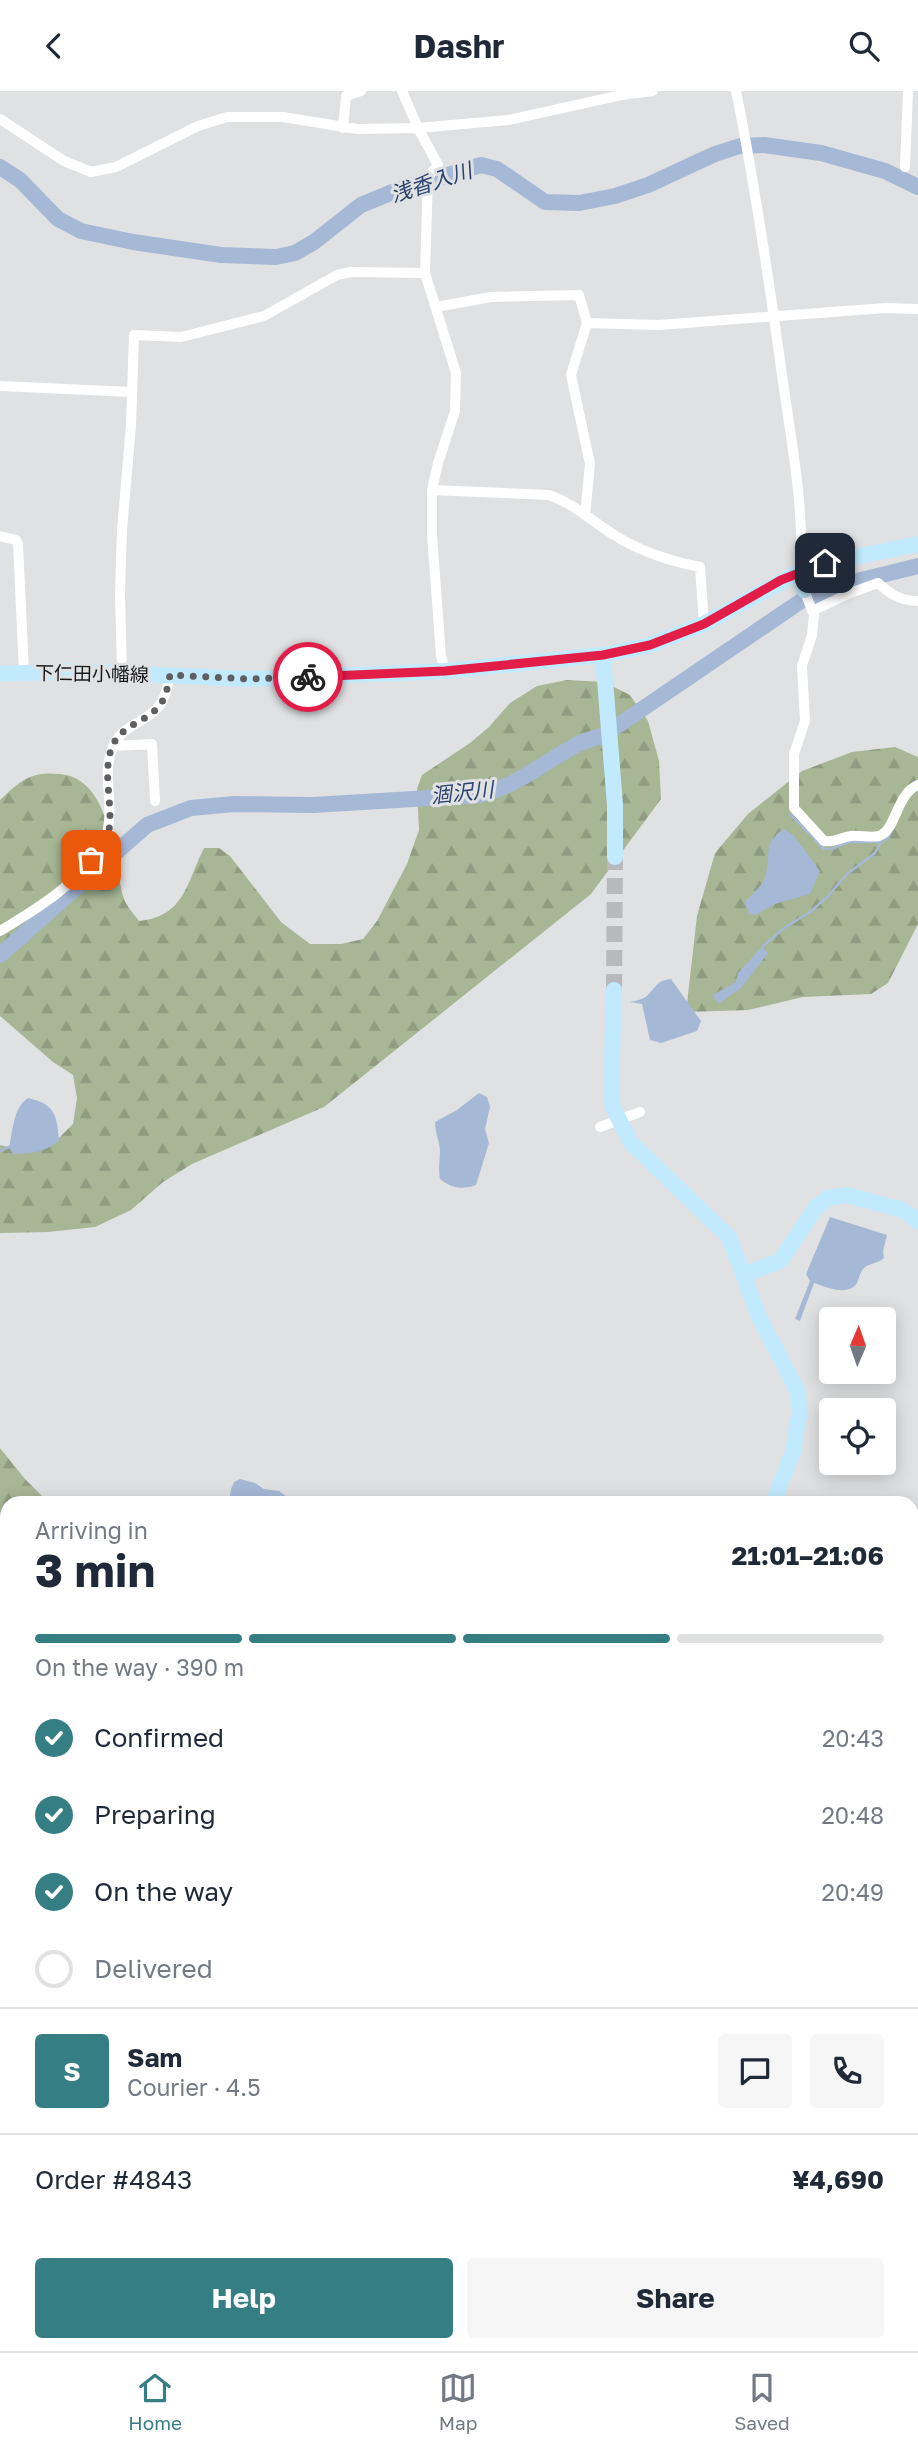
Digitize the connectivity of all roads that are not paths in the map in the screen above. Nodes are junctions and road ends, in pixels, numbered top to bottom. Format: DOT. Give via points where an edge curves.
graph roads {
  1 [pos="361,91"];
  2 [pos="402,91"];
  3 [pos="653,91"];
  4 [pos="736,91"];
  5 [pos="908,91"];
  6 [pos="0,119"];
  7 [pos="343,128"];
  8 [pos="418,128"];
  9 [pos="905,167"];
  10 [pos="425,273"];
  11 [pos="436,307"];
  12 [pos="918,309"];
  13 [pos="774,317"];
  14 [pos="587,323"];
  15 [pos="0,386"];
  16 [pos="132,392"];
  17 [pos="432,490"];
  18 [pos="585,515"];
  19 [pos="0,536"];
  20 [pos="918,544"];
  21 [pos="801,571"];
  22 [pos="918,601"];
  23 [pos="808,602"];
  24 [pos="704,624"];
  25 [pos="603,655"];
  26 [pos="445,671"];
  27 [pos="24,672"];
  28 [pos="122,673"];
  29 [pos="170,675"];
  30 [pos="1,676"];
  31 [pos="113,746"];
  32 [pos="918,785"];
  33 [pos="155,801"];
  34 [pos="615,857"];
  35 [pos="0,931"];
  36 [pos="614,990"];
  37 [pos="640,1112"];
  38 [pos="600,1127"];
  39 [pos="918,1222"];
  40 [pos="743,1275"];
  41 [pos="776,1496"];
  1 -- 7 [label="street" via="346,96"];
  2 -- 8 [label="street"];
  3 -- 8 [label="street" via="508,120"];
  4 -- 13 [label="street"];
  5 -- 9 [label="street"];
  6 -- 7 [label="street" via="91,173 116,167 198,126 228,117 283,117"];
  7 -- 8 [label="street"];
  8 -- 10 [label="street" via="438,165 428,177"];
  10 -- 11 [label="street"];
  10 -- 16 [label="street" via="351,272 337,275 264,316 181,337 134,335"];
  11 -- 14 [label="street" via="491,297 579,295"];
  11 -- 17 [label="street" via="456,373 455,411"];
  12 -- 13 [label="street" via="885,307"];
  13 -- 14 [label="street" via="659,325"];
  13 -- 21 [label="street" via="803,530"];
  14 -- 18 [label="street" via="571,375 590,464"];
  15 -- 16 [label="street"];
  16 -- 28 [label="street" via="122,530"];
  17 -- 18 [label="street" via="549,495"];
  17 -- 26 [label="street"];
  18 -- 24 [label="street" via="651,555 700,567"];
  19 -- 27 [label="street" via="19,544"];
  20 -- 21 [label="street, 下仁田小幡線"];
  21 -- 23 [label="street"];
  21 -- 24 [label="street, 下仁田小幡線"];
  22 -- 23 [label="street" via="891,595 878,583"];
  23 -- 32 [label="street" via="814,615 802,666 805,721 794,754 794,809 824,841 877,837 885,833 905,794"];
  24 -- 25 [label="street, 下仁田小幡線" via="650,645"];
  25 -- 26 [label="street, 下仁田小幡線"];
  25 -- 34 [label="street"];
  26 -- 29 [label="street, 下仁田小幡線" via="249,679"];
  27 -- 28 [label="street, 下仁田小幡線"];
  27 -- 30 [label="street, 下仁田小幡線"];
  28 -- 29 [label="street, 下仁田小幡線"];
  29 -- 31 [label="street" via="160,705 128,727"];
  31 -- 33 [label="street" via="152,744"];
  31 -- 35 [label="street" via="107,769 105,845 38,908"];
  36 -- 40 [label="street" via="613,1107 629,1142 729,1237"];
  37 -- 38 [label="street"];
  39 -- 40 [label="street" via="903,1210 847,1195 828,1198 816,1206 780,1261"];
  40 -- 41 [label="street" via="759,1317 799,1392 793,1452"];
}
